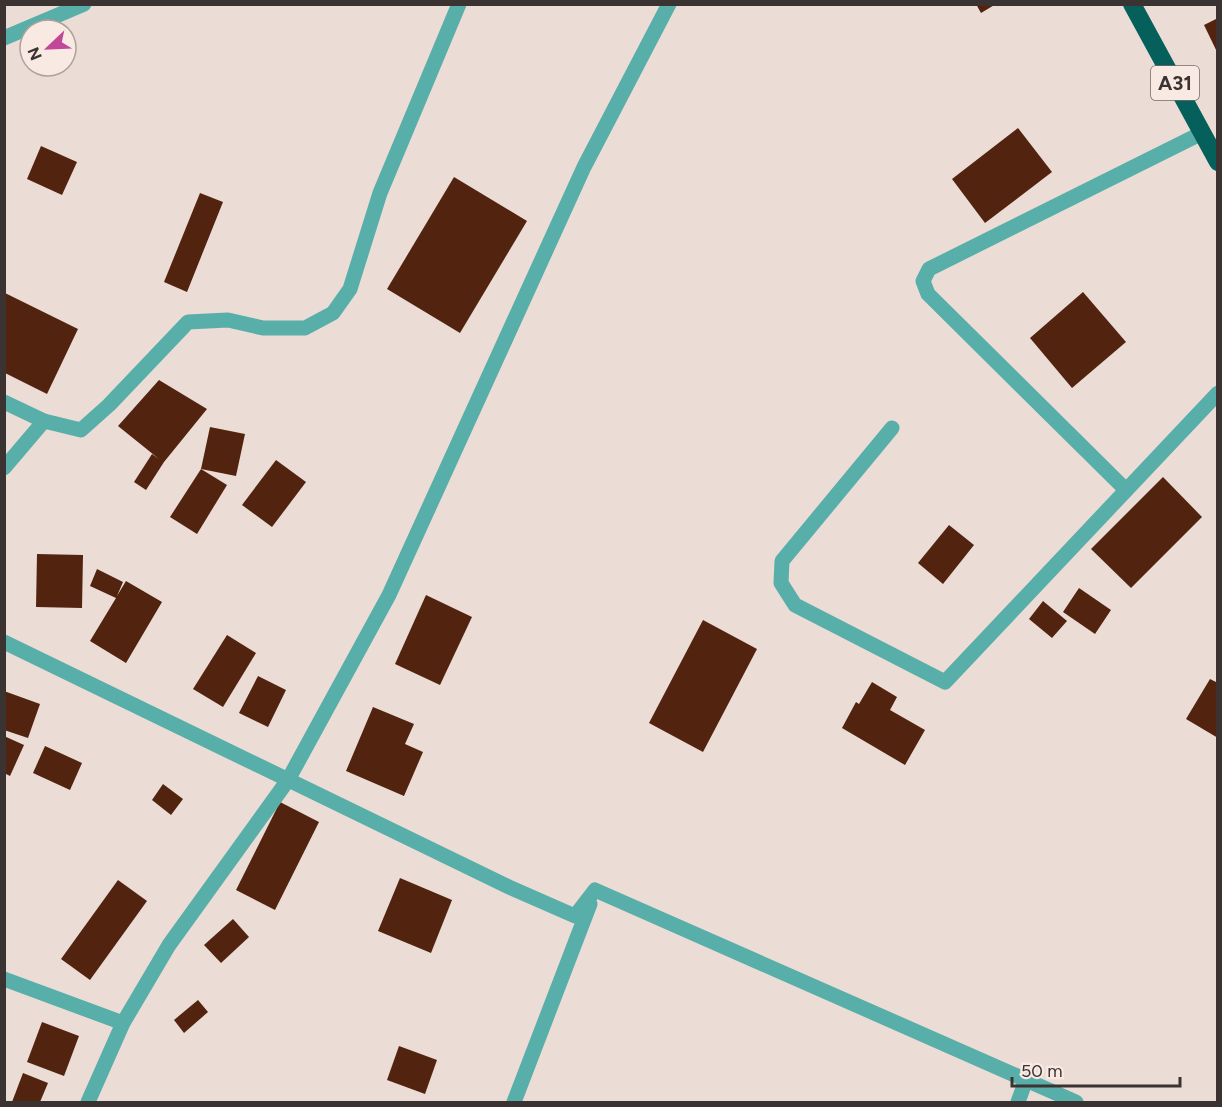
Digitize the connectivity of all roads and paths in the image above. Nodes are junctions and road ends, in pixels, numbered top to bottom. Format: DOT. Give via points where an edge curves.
graph roads {
  1 [pos="84,4"];
  2 [pos="459,4"];
  3 [pos="669,4"];
  4 [pos="1134,6"];
  5 [pos="4,38"];
  6 [pos="1202,133"];
  7 [pos="1218,162"];
  8 [pos="1218,393"];
  9 [pos="4,402"];
  10 [pos="44,421"];
  11 [pos="892,428"];
  12 [pos="4,468"];
  13 [pos="1126,490"];
  14 [pos="4,642"];
  15 [pos="288,780"];
  16 [pos="595,890"];
  17 [pos="4,979"];
  18 [pos="123,1023"];
  19 [pos="1026,1080"];
  20 [pos="88,1102"];
  21 [pos="514,1102"];
  22 [pos="1018,1102"];
  23 [pos="1076,1102"];
  1 -- 5 [label="street"];
  2 -- 10 [label="street" via="380,193 350,288 333,313 305,328 263,328 228,320 188,322 81,430"];
  3 -- 15 [label="street" via="584,166 389,595"];
  4 -- 6 [label="highway, A31"];
  6 -- 7 [label="highway, A31"];
  6 -- 13 [label="street" via="929,269 923,281 928,294"];
  8 -- 13 [label="street"];
  9 -- 10 [label="street"];
  10 -- 12 [label="street"];
  11 -- 13 [label="street" via="782,561 781,583 795,605 945,682"];
  14 -- 15 [label="street"];
  15 -- 16 [label="street" via="575,916"];
  15 -- 18 [label="street" via="169,945"];
  16 -- 19 [label="street"];
  16 -- 21 [label="street"];
  17 -- 18 [label="street"];
  18 -- 20 [label="street"];
  19 -- 22 [label="street"];
  19 -- 23 [label="street"];
}
